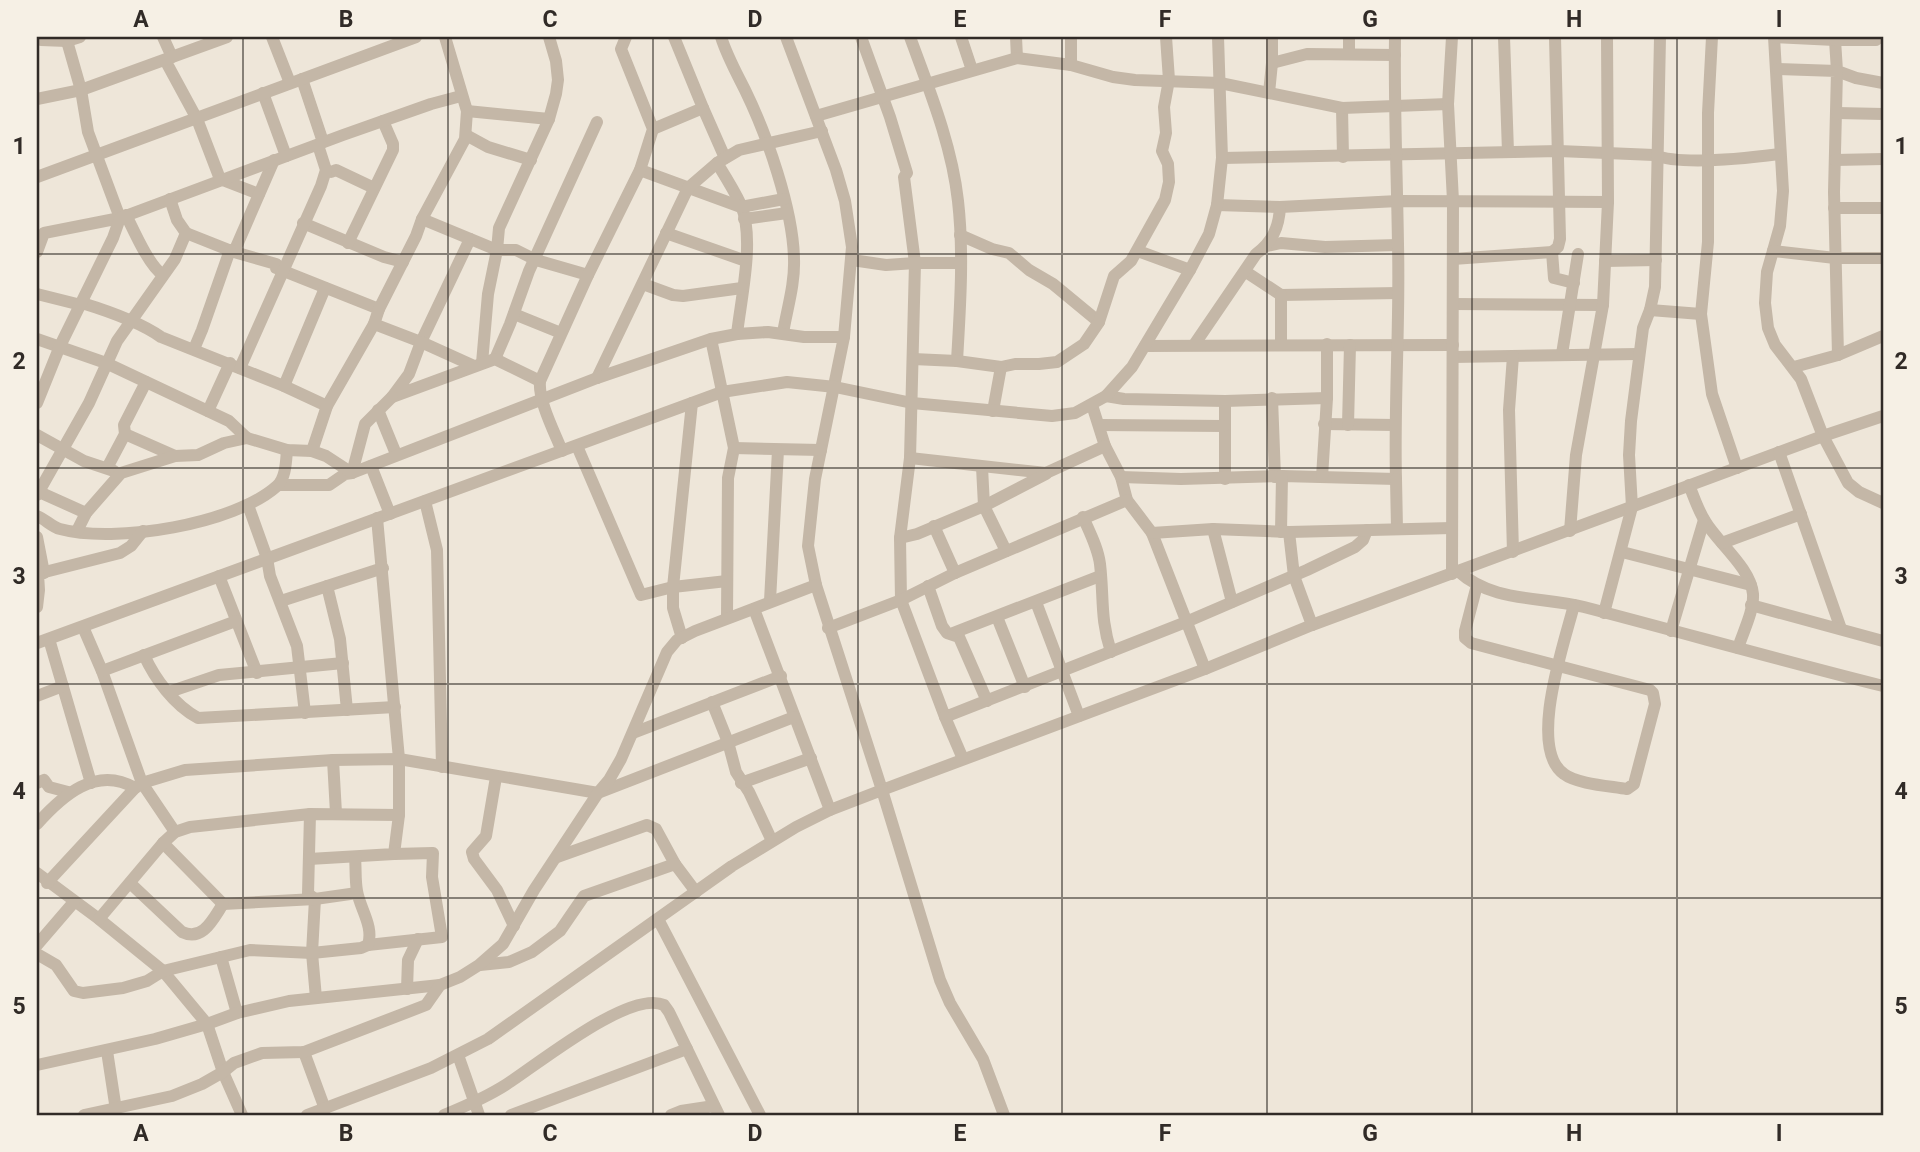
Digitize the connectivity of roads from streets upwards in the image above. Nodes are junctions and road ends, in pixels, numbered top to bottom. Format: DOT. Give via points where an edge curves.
graph roads {
  1 [pos="80,37"];
  2 [pos="163,37"];
  3 [pos="227,37"];
  4 [pos="272,37"];
  5 [pos="416,37"];
  6 [pos="445,37"];
  7 [pos="549,37"];
  8 [pos="626,37"];
  9 [pos="674,37"];
  10 [pos="721,37"];
  11 [pos="786,37"];
  12 [pos="861,37"];
  13 [pos="911,37"];
  14 [pos="961,37"];
  15 [pos="1016,37"];
  16 [pos="1071,37"];
  17 [pos="1166,37"];
  18 [pos="1218,37"];
  19 [pos="1272,37"];
  20 [pos="1349,37"];
  21 [pos="1395,37"];
  22 [pos="1452,37"];
  23 [pos="1504,37"];
  24 [pos="1555,37"];
  25 [pos="1607,37"];
  26 [pos="1660,37"];
  27 [pos="1712,37"];
  28 [pos="1775,37"];
  29 [pos="1880,37"];
  30 [pos="1834,38"];
  31 [pos="67,41"];
  32 [pos="40,43"];
  33 [pos="1349,54"];
  34 [pos="1395,55"];
  35 [pos="1017,58"];
  36 [pos="168,59"];
  37 [pos="1272,63"];
  38 [pos="1071,65"];
  39 [pos="1777,69"];
  40 [pos="972,70"];
  41 [pos="1837,71"];
  42 [pos="1169,80"];
  43 [pos="296,81"];
  44 [pos="927,83"];
  45 [pos="1220,83"];
  46 [pos="1883,83"];
  47 [pos="81,90"];
  48 [pos="263,93"];
  49 [pos="1269,93"];
  50 [pos="461,96"];
  51 [pos="881,96"];
  52 [pos="37,99"];
  53 [pos="1448,104"];
  54 [pos="1395,107"];
  55 [pos="703,108"];
  56 [pos="1342,108"];
  57 [pos="467,111"];
  58 [pos="1837,114"];
  59 [pos="1883,114"];
  60 [pos="816,116"];
  61 [pos="197,119"];
  62 [pos="549,119"];
  63 [pos="383,121"];
  64 [pos="597,122"];
  65 [pos="653,129"];
  66 [pos="821,131"];
  67 [pos="466,135"];
  68 [pos="767,143"];
  69 [pos="321,144"];
  70 [pos="1559,151"];
  71 [pos="1508,152"];
  72 [pos="1608,152"];
  73 [pos="1451,153"];
  74 [pos="1780,154"];
  75 [pos="97,155"];
  76 [pos="1397,155"];
  77 [pos="1658,156"];
  78 [pos="1343,157"];
  79 [pos="280,158"];
  80 [pos="1222,158"];
  81 [pos="1709,159"];
  82 [pos="1883,159"];
  83 [pos="531,160"];
  84 [pos="721,160"];
  85 [pos="1835,160"];
  86 [pos="326,170"];
  87 [pos="640,170"];
  88 [pos="37,177"];
  89 [pos="220,180"];
  90 [pos="374,188"];
  91 [pos="688,188"];
  92 [pos="260,194"];
  93 [pos="170,199"];
  94 [pos="783,199"];
  95 [pos="1398,201"];
  96 [pos="1453,201"];
  97 [pos="1558,202"];
  98 [pos="1608,202"];
  99 [pos="1217,205"];
  100 [pos="1280,207"];
  101 [pos="1834,208"];
  102 [pos="1883,208"];
  103 [pos="743,213"];
  104 [pos="787,213"];
  105 [pos="123,216"];
  106 [pos="422,219"];
  107 [pos="303,223"];
  108 [pos="186,233"];
  109 [pos="666,233"];
  110 [pos="960,235"];
  111 [pos="470,239"];
  112 [pos="348,243"];
  113 [pos="1398,245"];
  114 [pos="1267,246"];
  115 [pos="37,250"];
  116 [pos="497,250"];
  117 [pos="232,251"];
  118 [pos="1138,251"];
  119 [pos="1552,251"];
  120 [pos="1773,251"];
  121 [pos="1578,254"];
  122 [pos="1835,258"];
  123 [pos="1883,258"];
  124 [pos="1453,259"];
  125 [pos="536,260"];
  126 [pos="852,260"];
  127 [pos="1656,260"];
  128 [pos="746,261"];
  129 [pos="1605,261"];
  130 [pos="403,262"];
  131 [pos="915,262"];
  132 [pos="961,263"];
  133 [pos="1190,270"];
  134 [pos="282,271"];
  135 [pos="1246,272"];
  136 [pos="163,275"];
  137 [pos="588,275"];
  138 [pos="1574,282"];
  139 [pos="643,284"];
  140 [pos="326,288"];
  141 [pos="742,288"];
  142 [pos="1398,293"];
  143 [pos="37,294"];
  144 [pos="1281,295"];
  145 [pos="81,304"];
  146 [pos="1453,304"];
  147 [pos="1568,305"];
  148 [pos="1603,305"];
  149 [pos="379,309"];
  150 [pos="1650,310"];
  151 [pos="514,314"];
  152 [pos="1701,314"];
  153 [pos="129,322"];
  154 [pos="1099,322"];
  155 [pos="374,324"];
  156 [pos="561,333"];
  157 [pos="783,333"];
  158 [pos="737,334"];
  159 [pos="1883,336"];
  160 [pos="844,337"];
  161 [pos="37,338"];
  162 [pos="711,340"];
  163 [pos="421,342"];
  164 [pos="1281,344"];
  165 [pos="1327,344"];
  166 [pos="1194,345"];
  167 [pos="1350,345"];
  168 [pos="1399,345"];
  169 [pos="60,346"];
  170 [pos="1145,346"];
  171 [pos="194,349"];
  172 [pos="1453,351"];
  173 [pos="1562,354"];
  174 [pos="1594,354"];
  175 [pos="1638,354"];
  176 [pos="1838,355"];
  177 [pos="1513,356"];
  178 [pos="914,359"];
  179 [pos="957,361"];
  180 [pos="106,363"];
  181 [pos="483,363"];
  182 [pos="235,366"];
  183 [pos="1001,366"];
  184 [pos="1794,367"];
  185 [pos="597,378"];
  186 [pos="146,382"];
  187 [pos="540,382"];
  188 [pos="284,386"];
  189 [pos="835,387"];
  190 [pos="722,392"];
  191 [pos="1106,396"];
  192 [pos="392,397"];
  193 [pos="1272,398"];
  194 [pos="1327,398"];
  195 [pos="543,399"];
  196 [pos="1225,401"];
  197 [pos="37,402"];
  198 [pos="692,402"];
  199 [pos="912,403"];
  200 [pos="1092,405"];
  201 [pos="327,406"];
  202 [pos="378,410"];
  203 [pos="208,411"];
  204 [pos="993,411"];
  205 [pos="1883,416"];
  206 [pos="1324,424"];
  207 [pos="1099,425"];
  208 [pos="1348,425"];
  209 [pos="1395,425"];
  210 [pos="1224,426"];
  211 [pos="125,434"];
  212 [pos="37,435"];
  213 [pos="1823,436"];
  214 [pos="247,439"];
  215 [pos="577,446"];
  216 [pos="1105,446"];
  217 [pos="734,448"];
  218 [pos="287,450"];
  219 [pos="778,450"];
  220 [pos="821,450"];
  221 [pos="62,451"];
  222 [pos="312,451"];
  223 [pos="562,451"];
  224 [pos="1779,452"];
  225 [pos="396,454"];
  226 [pos="175,456"];
  227 [pos="910,458"];
  228 [pos="371,466"];
  229 [pos="982,467"];
  230 [pos="107,468"];
  231 [pos="1737,468"];
  232 [pos="121,473"];
  233 [pos="352,473"];
  234 [pos="1046,473"];
  235 [pos="1278,476"];
  236 [pos="1121,477"];
  237 [pos="1322,477"];
  238 [pos="1225,479"];
  239 [pos="1396,479"];
  240 [pos="279,485"];
  241 [pos="1689,485"];
  242 [pos="38,493"];
  243 [pos="1127,500"];
  244 [pos="425,501"];
  245 [pos="1883,502"];
  246 [pos="248,505"];
  247 [pos="984,506"];
  248 [pos="1632,507"];
  249 [pos="86,513"];
  250 [pos="1801,514"];
  251 [pos="37,516"];
  252 [pos="384,516"];
  253 [pos="1083,517"];
  254 [pos="1704,520"];
  255 [pos="934,527"];
  256 [pos="1452,528"];
  257 [pos="1213,529"];
  258 [pos="1397,529"];
  259 [pos="1367,530"];
  260 [pos="77,531"];
  261 [pos="144,531"];
  262 [pos="1570,531"];
  263 [pos="1285,532"];
  264 [pos="1152,534"];
  265 [pos="37,537"];
  266 [pos="900,538"];
  267 [pos="1722,543"];
  268 [pos="1006,551"];
  269 [pos="1513,552"];
  270 [pos="1622,552"];
  271 [pos="267,558"];
  272 [pos="383,568"];
  273 [pos="1690,568"];
  274 [pos="1455,572"];
  275 [pos="955,573"];
  276 [pos="40,574"];
  277 [pos="219,576"];
  278 [pos="1100,576"];
  279 [pos="1294,576"];
  280 [pos="727,581"];
  281 [pos="1477,585"];
  282 [pos="1751,585"];
  283 [pos="327,586"];
  284 [pos="816,586"];
  285 [pos="928,586"];
  286 [pos="673,587"];
  287 [pos="901,600"];
  288 [pos="281,601"];
  289 [pos="771,601"];
  290 [pos="1035,602"];
  291 [pos="1232,602"];
  292 [pos="1574,605"];
  293 [pos="1751,605"];
  294 [pos="37,607"];
  295 [pos="754,609"];
  296 [pos="1604,613"];
  297 [pos="997,617"];
  298 [pos="727,618"];
  299 [pos="236,621"];
  300 [pos="1186,622"];
  301 [pos="1312,625"];
  302 [pos="83,626"];
  303 [pos="828,628"];
  304 [pos="1841,629"];
  305 [pos="1671,631"];
  306 [pos="953,634"];
  307 [pos="682,638"];
  308 [pos="43,641"];
  309 [pos="1883,641"];
  310 [pos="1738,648"];
  311 [pos="1111,652"];
  312 [pos="144,655"];
  313 [pos="343,663"];
  314 [pos="300,666"];
  315 [pos="1559,666"];
  316 [pos="1205,669"];
  317 [pos="102,671"];
  318 [pos="1063,672"];
  319 [pos="257,673"];
  320 [pos="781,676"];
  321 [pos="63,686"];
  322 [pos="1883,686"];
  323 [pos="1025,687"];
  324 [pos="169,692"];
  325 [pos="37,696"];
  326 [pos="987,701"];
  327 [pos="712,702"];
  328 [pos="395,707"];
  329 [pos="347,710"];
  330 [pos="306,712"];
  331 [pos="794,716"];
  332 [pos="1079,716"];
  333 [pos="945,717"];
  334 [pos="633,733"];
  335 [pos="728,742"];
  336 [pos="811,758"];
  337 [pos="399,759"];
  338 [pos="963,759"];
  339 [pos="333,760"];
  340 [pos="442,766"];
  341 [pos="496,776"];
  342 [pos="37,783"];
  343 [pos="91,783"];
  344 [pos="741,783"];
  345 [pos="139,786"];
  346 [pos="881,790"];
  347 [pos="68,792"];
  348 [pos="598,793"];
  349 [pos="830,810"];
  350 [pos="336,813"];
  351 [pos="310,814"];
  352 [pos="399,815"];
  353 [pos="37,824"];
  354 [pos="175,832"];
  355 [pos="772,841"];
  356 [pos="163,843"];
  357 [pos="394,854"];
  358 [pos="355,857"];
  359 [pos="556,858"];
  360 [pos="309,859"];
  361 [pos="675,864"];
  362 [pos="40,877"];
  363 [pos="130,883"];
  364 [pos="696,892"];
  365 [pos="357,893"];
  366 [pos="315,900"];
  367 [pos="74,902"];
  368 [pos="223,904"];
  369 [pos="99,919"];
  370 [pos="658,919"];
  371 [pos="514,926"];
  372 [pos="418,939"];
  373 [pos="37,945"];
  374 [pos="368,945"];
  375 [pos="312,953"];
  376 [pos="37,954"];
  377 [pos="220,957"];
  378 [pos="480,965"];
  379 [pos="163,971"];
  380 [pos="440,985"];
  381 [pos="407,989"];
  382 [pos="316,998"];
  383 [pos="237,1013"];
  384 [pos="207,1024"];
  385 [pos="687,1049"];
  386 [pos="107,1051"];
  387 [pos="304,1052"];
  388 [pos="458,1055"];
  389 [pos="37,1062"];
  390 [pos="223,1072"];
  391 [pos="325,1109"];
  392 [pos="477,1109"];
  393 [pos="116,1110"];
  394 [pos="717,1110"];
  395 [pos="84,1115"];
  396 [pos="242,1115"];
  397 [pos="307,1115"];
  398 [pos="444,1115"];
  399 [pos="511,1115"];
  400 [pos="671,1115"];
  401 [pos="760,1115"];
  402 [pos="1004,1115"];
  1 -- 31 [label="street"];
  2 -- 36 [label="street"];
  3 -- 36 [label="street"];
  4 -- 43 [label="street"];
  5 -- 43 [label="street"];
  6 -- 50 [label="street"];
  7 -- 62 [label="street" via="558,80"];
  8 -- 65 [label="street" via="621,49"];
  9 -- 55 [label="street"];
  10 -- 68 [label="street"];
  11 -- 60 [label="street"];
  12 -- 51 [label="street"];
  13 -- 44 [label="street"];
  14 -- 40 [label="street"];
  15 -- 35 [label="street"];
  16 -- 38 [label="street"];
  17 -- 42 [label="street"];
  18 -- 45 [label="street"];
  19 -- 37 [label="street"];
  20 -- 33 [label="street"];
  21 -- 34 [label="street"];
  22 -- 53 [label="street"];
  23 -- 71 [label="street"];
  24 -- 70 [label="street"];
  25 -- 72 [label="street"];
  26 -- 77 [label="street"];
  27 -- 81 [label="street"];
  28 -- 30 [label="street"];
  28 -- 39 [label="street"];
  29 -- 30 [label="street"];
  30 -- 41 [label="street"];
  31 -- 32 [label="street"];
  31 -- 47 [label="street"];
  33 -- 34 [label="street"];
  33 -- 37 [label="street" via="1307,54"];
  34 -- 54 [label="street"];
  35 -- 38 [label="street"];
  35 -- 40 [label="street"];
  36 -- 47 [label="street"];
  36 -- 61 [label="street"];
  37 -- 49 [label="street"];
  38 -- 42 [label="street" via="1113,76"];
  39 -- 41 [label="street"];
  39 -- 74 [label="street"];
  40 -- 44 [label="street"];
  41 -- 46 [label="street"];
  41 -- 58 [label="street"];
  42 -- 45 [label="street"];
  42 -- 118 [label="street" via="1162,150 1168,164 1167,192"];
  43 -- 48 [label="street"];
  43 -- 69 [label="street"];
  44 -- 51 [label="street"];
  44 -- 110 [label="street" via="954,174"];
  45 -- 49 [label="street"];
  45 -- 80 [label="street"];
  47 -- 52 [label="street"];
  47 -- 75 [label="street"];
  48 -- 61 [label="street"];
  48 -- 79 [label="street"];
  49 -- 56 [label="street"];
  50 -- 57 [label="street"];
  50 -- 63 [label="street"];
  51 -- 60 [label="street"];
  51 -- 131 [label="street" via="907,173"];
  53 -- 54 [label="street"];
  53 -- 73 [label="street"];
  54 -- 56 [label="street"];
  54 -- 76 [label="street"];
  55 -- 65 [label="street"];
  55 -- 84 [label="street"];
  56 -- 78 [label="street"];
  57 -- 62 [label="street"];
  57 -- 67 [label="street"];
  58 -- 59 [label="street"];
  58 -- 85 [label="street"];
  60 -- 66 [label="street"];
  61 -- 75 [label="street"];
  61 -- 89 [label="street"];
  62 -- 83 [label="street"];
  63 -- 69 [label="street"];
  63 -- 90 [label="street" via="394,147"];
  64 -- 125 [label="street"];
  65 -- 87 [label="street"];
  66 -- 68 [label="street"];
  66 -- 126 [label="street" via="845,201"];
  67 -- 83 [label="street"];
  67 -- 106 [label="street"];
  68 -- 84 [label="street"];
  68 -- 94 [label="street"];
  69 -- 79 [label="street"];
  69 -- 86 [label="street"];
  70 -- 71 [label="street"];
  70 -- 72 [label="street"];
  70 -- 97 [label="street"];
  71 -- 73 [label="street"];
  72 -- 77 [label="street"];
  72 -- 98 [label="street"];
  73 -- 76 [label="street"];
  73 -- 96 [label="street"];
  74 -- 81 [label="street"];
  74 -- 120 [label="street" via="1783,191"];
  75 -- 88 [label="street"];
  75 -- 105 [label="street"];
  76 -- 78 [label="street"];
  76 -- 95 [label="street"];
  77 -- 81 [label="street"];
  77 -- 127 [label="street"];
  78 -- 80 [label="street"];
  79 -- 89 [label="street"];
  79 -- 92 [label="street"];
  80 -- 99 [label="street"];
  81 -- 152 [label="street"];
  82 -- 85 [label="street"];
  83 -- 116 [label="street" via="499,228"];
  84 -- 91 [label="street"];
  84 -- 103 [label="street"];
  85 -- 101 [label="street"];
  86 -- 90 [label="street" via="336,170"];
  86 -- 107 [label="street"];
  87 -- 91 [label="street"];
  87 -- 137 [label="street"];
  89 -- 92 [label="street"];
  89 -- 93 [label="street"];
  90 -- 112 [label="street"];
  91 -- 103 [label="street"];
  91 -- 109 [label="street"];
  92 -- 117 [label="street"];
  93 -- 105 [label="street"];
  93 -- 108 [label="street"];
  94 -- 103 [label="street"];
  94 -- 104 [label="street"];
  95 -- 96 [label="street"];
  95 -- 100 [label="street"];
  95 -- 113 [label="street"];
  96 -- 97 [label="street"];
  96 -- 124 [label="street"];
  97 -- 98 [label="street"];
  97 -- 119 [label="street" via="1560,239"];
  98 -- 129 [label="street"];
  99 -- 100 [label="street"];
  99 -- 133 [label="street" via="1209,234"];
  100 -- 114 [label="street" via="1279,225"];
  101 -- 102 [label="street"];
  101 -- 122 [label="street"];
  103 -- 104 [label="street"];
  103 -- 128 [label="street"];
  104 -- 157 [label="street" via="794,259"];
  105 -- 115 [label="street" via="44,233"];
  105 -- 136 [label="street"];
  105 -- 145 [label="street"];
  106 -- 111 [label="street"];
  106 -- 130 [label="street"];
  107 -- 112 [label="street"];
  107 -- 134 [label="street"];
  108 -- 117 [label="street"];
  108 -- 136 [label="street"];
  109 -- 128 [label="street"];
  109 -- 139 [label="street"];
  110 -- 132 [label="street"];
  110 -- 154 [label="street" via="1009,253"];
  111 -- 116 [label="street"];
  111 -- 163 [label="street"];
  112 -- 130 [label="street"];
  113 -- 114 [label="street"];
  113 -- 142 [label="street"];
  114 -- 135 [label="street" via="1256,254"];
  116 -- 125 [label="street" via="516,250"];
  116 -- 181 [label="street" via="488,294"];
  117 -- 134 [label="street" via="276,264"];
  117 -- 171 [label="street"];
  118 -- 133 [label="street"];
  118 -- 154 [label="street" via="1114,276"];
  119 -- 124 [label="street"];
  119 -- 138 [label="street" via="1554,278"];
  120 -- 122 [label="street"];
  120 -- 184 [label="street" via="1767,272 1768,328 1775,345"];
  121 -- 138 [label="street"];
  122 -- 123 [label="street"];
  122 -- 176 [label="street"];
  124 -- 146 [label="street"];
  125 -- 137 [label="street"];
  125 -- 151 [label="street"];
  126 -- 131 [label="street" via="886,265"];
  126 -- 160 [label="street"];
  127 -- 129 [label="street"];
  127 -- 150 [label="street"];
  128 -- 141 [label="street"];
  129 -- 148 [label="street"];
  130 -- 149 [label="street"];
  131 -- 132 [label="street"];
  131 -- 178 [label="street"];
  132 -- 179 [label="street"];
  133 -- 170 [label="street"];
  134 -- 140 [label="street"];
  134 -- 182 [label="street"];
  135 -- 144 [label="street"];
  135 -- 166 [label="street"];
  136 -- 153 [label="street"];
  137 -- 156 [label="street"];
  138 -- 147 [label="street"];
  139 -- 141 [label="street" via="683,296"];
  139 -- 185 [label="street"];
  140 -- 149 [label="street"];
  140 -- 188 [label="street"];
  141 -- 158 [label="street"];
  142 -- 144 [label="street"];
  142 -- 168 [label="street"];
  143 -- 145 [label="street"];
  144 -- 164 [label="street"];
  145 -- 153 [label="street"];
  145 -- 169 [label="street"];
  146 -- 147 [label="street"];
  146 -- 172 [label="street"];
  147 -- 148 [label="street"];
  147 -- 173 [label="street"];
  148 -- 174 [label="street"];
  149 -- 155 [label="street"];
  150 -- 152 [label="street"];
  150 -- 175 [label="street"];
  151 -- 156 [label="street"];
  151 -- 181 [label="street"];
  152 -- 231 [label="street" via="1712,394"];
  153 -- 171 [label="street"];
  153 -- 180 [label="street"];
  154 -- 183 [label="street" via="1084,344 1057,362"];
  155 -- 163 [label="street"];
  155 -- 201 [label="street"];
  156 -- 187 [label="street"];
  157 -- 158 [label="street"];
  157 -- 160 [label="street"];
  158 -- 162 [label="street"];
  159 -- 176 [label="street"];
  160 -- 189 [label="street"];
  161 -- 169 [label="street"];
  162 -- 185 [label="street"];
  162 -- 190 [label="street"];
  163 -- 181 [label="street"];
  163 -- 192 [label="street" via="409,373"];
  164 -- 165 [label="street"];
  164 -- 166 [label="street"];
  165 -- 167 [label="street"];
  165 -- 194 [label="street"];
  166 -- 170 [label="street"];
  167 -- 168 [label="street"];
  167 -- 208 [label="street"];
  168 -- 172 [label="street"];
  168 -- 209 [label="street"];
  169 -- 180 [label="street"];
  169 -- 197 [label="street"];
  170 -- 191 [label="street"];
  171 -- 182 [label="street"];
  172 -- 177 [label="street"];
  172 -- 256 [label="street"];
  173 -- 174 [label="street"];
  173 -- 177 [label="street"];
  174 -- 175 [label="street"];
  174 -- 262 [label="street" via="1576,455"];
  175 -- 248 [label="street" via="1629,455"];
  176 -- 184 [label="street"];
  177 -- 269 [label="street" via="1509,410"];
  178 -- 179 [label="street"];
  178 -- 199 [label="street"];
  179 -- 183 [label="street"];
  180 -- 186 [label="street"];
  180 -- 221 [label="street"];
  181 -- 187 [label="street"];
  181 -- 192 [label="street"];
  182 -- 188 [label="street"];
  182 -- 203 [label="street"];
  183 -- 204 [label="street"];
  184 -- 213 [label="street"];
  185 -- 195 [label="street"];
  186 -- 203 [label="street"];
  186 -- 211 [label="street" via="124,425"];
  187 -- 195 [label="street"];
  188 -- 201 [label="street"];
  189 -- 190 [label="street" via="787,382"];
  189 -- 199 [label="street"];
  189 -- 220 [label="street"];
  190 -- 198 [label="street"];
  190 -- 217 [label="street"];
  191 -- 196 [label="street"];
  191 -- 200 [label="street"];
  192 -- 202 [label="street"];
  193 -- 194 [label="street"];
  193 -- 196 [label="street"];
  193 -- 235 [label="street"];
  194 -- 206 [label="street"];
  195 -- 223 [label="street"];
  195 -- 225 [label="street"];
  196 -- 210 [label="street"];
  198 -- 215 [label="street"];
  198 -- 286 [label="street"];
  199 -- 204 [label="street"];
  199 -- 227 [label="street"];
  200 -- 204 [label="street" via="1052,416"];
  200 -- 207 [label="street"];
  201 -- 222 [label="street"];
  202 -- 225 [label="street"];
  202 -- 233 [label="street" via="365,424"];
  203 -- 214 [label="street" via="229,421"];
  205 -- 213 [label="street"];
  206 -- 208 [label="street"];
  206 -- 237 [label="street"];
  207 -- 210 [label="street"];
  207 -- 216 [label="street"];
  208 -- 209 [label="street"];
  209 -- 239 [label="street"];
  210 -- 238 [label="street"];
  211 -- 226 [label="street"];
  211 -- 230 [label="street"];
  212 -- 221 [label="street"];
  213 -- 224 [label="street"];
  213 -- 245 [label="street" via="1848,483"];
  214 -- 218 [label="street"];
  214 -- 226 [label="street" via="198,455"];
  215 -- 223 [label="street"];
  215 -- 286 [label="street" via="640,595"];
  216 -- 234 [label="street"];
  216 -- 236 [label="street"];
  217 -- 219 [label="street"];
  217 -- 280 [label="street" via="728,478"];
  218 -- 222 [label="street"];
  218 -- 240 [label="street"];
  219 -- 220 [label="street"];
  219 -- 289 [label="street"];
  220 -- 284 [label="street" via="808,546"];
  221 -- 230 [label="street"];
  221 -- 242 [label="street"];
  222 -- 233 [label="street"];
  223 -- 244 [label="street"];
  224 -- 231 [label="street"];
  224 -- 250 [label="street"];
  225 -- 228 [label="street"];
  226 -- 232 [label="street"];
  227 -- 229 [label="street"];
  227 -- 266 [label="street"];
  228 -- 233 [label="street"];
  228 -- 252 [label="street"];
  229 -- 234 [label="street"];
  229 -- 247 [label="street"];
  230 -- 232 [label="street"];
  231 -- 241 [label="street"];
  232 -- 249 [label="street"];
  233 -- 240 [label="street" via="329,485"];
  234 -- 247 [label="street"];
  235 -- 237 [label="street"];
  235 -- 238 [label="street"];
  235 -- 263 [label="street"];
  236 -- 238 [label="street"];
  236 -- 243 [label="street"];
  237 -- 239 [label="street"];
  239 -- 258 [label="street"];
  240 -- 246 [label="street"];
  241 -- 248 [label="street"];
  241 -- 254 [label="street"];
  242 -- 249 [label="street"];
  243 -- 253 [label="street"];
  243 -- 264 [label="street"];
  244 -- 252 [label="street"];
  244 -- 340 [label="street" via="438,550"];
  246 -- 261 [label="street" via="212,519"];
  246 -- 271 [label="street"];
  247 -- 255 [label="street"];
  247 -- 268 [label="street"];
  248 -- 262 [label="street"];
  248 -- 270 [label="street"];
  249 -- 260 [label="street"];
  250 -- 267 [label="street"];
  250 -- 304 [label="street"];
  251 -- 260 [label="street" via="58,528"];
  252 -- 271 [label="street"];
  252 -- 272 [label="street"];
  253 -- 268 [label="street"];
  253 -- 278 [label="street" via="1097,551"];
  254 -- 267 [label="street"];
  254 -- 273 [label="street"];
  255 -- 266 [label="street"];
  255 -- 275 [label="street"];
  256 -- 258 [label="street"];
  256 -- 274 [label="street"];
  257 -- 263 [label="street"];
  257 -- 264 [label="street"];
  257 -- 291 [label="street"];
  258 -- 259 [label="street"];
  259 -- 263 [label="street"];
  259 -- 279 [label="street" via="1355,547"];
  260 -- 261 [label="street"];
  261 -- 276 [label="street" via="120,553"];
  262 -- 269 [label="street"];
  263 -- 279 [label="street"];
  264 -- 300 [label="street"];
  265 -- 276 [label="street"];
  266 -- 287 [label="street"];
  267 -- 282 [label="street"];
  268 -- 275 [label="street"];
  269 -- 274 [label="street"];
  270 -- 273 [label="street"];
  270 -- 296 [label="street"];
  271 -- 277 [label="street"];
  271 -- 288 [label="street"];
  272 -- 283 [label="street"];
  272 -- 328 [label="street"];
  273 -- 282 [label="street"];
  273 -- 305 [label="street"];
  274 -- 281 [label="street"];
  274 -- 301 [label="street"];
  275 -- 285 [label="street"];
  276 -- 294 [label="street"];
  277 -- 299 [label="street"];
  277 -- 302 [label="street"];
  278 -- 290 [label="street"];
  278 -- 311 [label="street" via="1102,621"];
  279 -- 291 [label="street"];
  279 -- 301 [label="street"];
  280 -- 286 [label="street"];
  280 -- 298 [label="street"];
  281 -- 292 [label="street" via="1494,593"];
  281 -- 315 [label="street" via="1465,638"];
  282 -- 293 [label="street"];
  283 -- 288 [label="street"];
  283 -- 313 [label="street"];
  284 -- 289 [label="street"];
  284 -- 303 [label="street"];
  285 -- 287 [label="street"];
  285 -- 306 [label="street" via="942,626"];
  286 -- 307 [label="street" via="673,608"];
  287 -- 303 [label="street"];
  287 -- 333 [label="street"];
  288 -- 314 [label="street"];
  289 -- 295 [label="street"];
  290 -- 297 [label="street"];
  290 -- 318 [label="street"];
  291 -- 300 [label="street"];
  292 -- 296 [label="street"];
  292 -- 315 [label="street"];
  293 -- 304 [label="street"];
  293 -- 310 [label="street"];
  295 -- 298 [label="street"];
  295 -- 320 [label="street"];
  296 -- 305 [label="street"];
  297 -- 306 [label="street"];
  297 -- 323 [label="street"];
  298 -- 307 [label="street"];
  299 -- 312 [label="street"];
  299 -- 319 [label="street"];
  300 -- 311 [label="street"];
  300 -- 316 [label="street"];
  301 -- 316 [label="street"];
  302 -- 308 [label="street"];
  302 -- 317 [label="street"];
  303 -- 346 [label="street"];
  304 -- 309 [label="street"];
  305 -- 310 [label="street"];
  306 -- 326 [label="street" via="959,636"];
  307 -- 334 [label="street" via="667,652"];
  308 -- 321 [label="street"];
  310 -- 322 [label="street"];
  311 -- 318 [label="street"];
  312 -- 317 [label="street"];
  312 -- 324 [label="street"];
  313 -- 314 [label="street"];
  313 -- 329 [label="street"];
  314 -- 319 [label="street"];
  314 -- 330 [label="street"];
  315 -- 315 [label="street" via="1653,693 1655,704 1632,788 1566,776 1554,765 1548,724"];
  316 -- 332 [label="street"];
  317 -- 345 [label="street"];
  318 -- 323 [label="street"];
  318 -- 332 [label="street"];
  319 -- 324 [label="street" via="219,675"];
  320 -- 327 [label="street"];
  320 -- 331 [label="street"];
  321 -- 325 [label="street"];
  321 -- 343 [label="street"];
  323 -- 326 [label="street"];
  324 -- 330 [label="street" via="198,718"];
  326 -- 333 [label="street"];
  327 -- 334 [label="street"];
  327 -- 335 [label="street"];
  328 -- 329 [label="street"];
  328 -- 337 [label="street"];
  329 -- 330 [label="street"];
  331 -- 335 [label="street"];
  331 -- 336 [label="street"];
  332 -- 338 [label="street"];
  333 -- 338 [label="street"];
  334 -- 348 [label="street"];
  335 -- 344 [label="street"];
  335 -- 348 [label="street"];
  336 -- 344 [label="street"];
  336 -- 349 [label="street"];
  337 -- 339 [label="street"];
  337 -- 340 [label="street"];
  337 -- 352 [label="street"];
  338 -- 346 [label="street"];
  339 -- 345 [label="street" via="185,770"];
  339 -- 350 [label="street"];
  340 -- 341 [label="street"];
  341 -- 348 [label="street"];
  341 -- 371 [label="street" via="486,836 472,852"];
  342 -- 347 [label="street" via="44,780 49,787"];
  343 -- 345 [label="street" via="113,779"];
  343 -- 347 [label="street"];
  344 -- 355 [label="street"];
  345 -- 354 [label="street"];
  345 -- 362 [label="street"];
  346 -- 349 [label="street"];
  346 -- 402 [label="street" via="940,980 983,1059"];
  347 -- 353 [label="street"];
  348 -- 359 [label="street"];
  349 -- 355 [label="street"];
  350 -- 351 [label="street"];
  350 -- 352 [label="street"];
  351 -- 354 [label="street"];
  351 -- 360 [label="street"];
  352 -- 357 [label="street"];
  354 -- 356 [label="street"];
  355 -- 364 [label="street"];
  356 -- 363 [label="street"];
  356 -- 368 [label="street"];
  357 -- 358 [label="street"];
  357 -- 372 [label="street" via="433,853 432,877 442,937"];
  358 -- 360 [label="street"];
  358 -- 365 [label="street"];
  359 -- 361 [label="street" via="647,825 656,829"];
  359 -- 371 [label="street"];
  360 -- 366 [label="street" via="308,894"];
  361 -- 364 [label="street"];
  361 -- 378 [label="street" via="584,896 560,931 532,952 509,962"];
  362 -- 367 [label="street"];
  363 -- 368 [label="street" via="187,935 205,930"];
  363 -- 369 [label="street"];
  364 -- 370 [label="street"];
  365 -- 366 [label="street"];
  365 -- 374 [label="street" via="368,926"];
  366 -- 368 [label="street"];
  366 -- 375 [label="street"];
  367 -- 369 [label="street"];
  367 -- 373 [label="street"];
  369 -- 379 [label="street"];
  370 -- 388 [label="street" via="488,1040"];
  370 -- 401 [label="street"];
  371 -- 378 [label="street" via="503,944"];
  372 -- 374 [label="street"];
  372 -- 381 [label="street" via="408,960"];
  374 -- 375 [label="street"];
  375 -- 377 [label="street" via="250,950"];
  375 -- 382 [label="street"];
  376 -- 379 [label="street" via="56,965 74,991 83,993 123,988"];
  377 -- 379 [label="street"];
  377 -- 383 [label="street"];
  378 -- 380 [label="street"];
  379 -- 384 [label="street"];
  380 -- 381 [label="street"];
  380 -- 387 [label="street" via="426,1005"];
  381 -- 382 [label="street"];
  382 -- 383 [label="street"];
  383 -- 384 [label="street"];
  384 -- 386 [label="street"];
  384 -- 390 [label="street"];
  385 -- 392 [label="street" via="664,1005 649,1002 575,1037"];
  385 -- 394 [label="street"];
  385 -- 399 [label="street"];
  386 -- 389 [label="street"];
  386 -- 393 [label="street"];
  387 -- 390 [label="street" via="262,1053 233,1063"];
  387 -- 391 [label="street"];
  388 -- 391 [label="street"];
  388 -- 392 [label="street"];
  390 -- 393 [label="street" via="172,1096"];
  390 -- 396 [label="street"];
  391 -- 397 [label="street"];
  392 -- 398 [label="street"];
  393 -- 395 [label="street"];
  394 -- 400 [label="street"];
}
